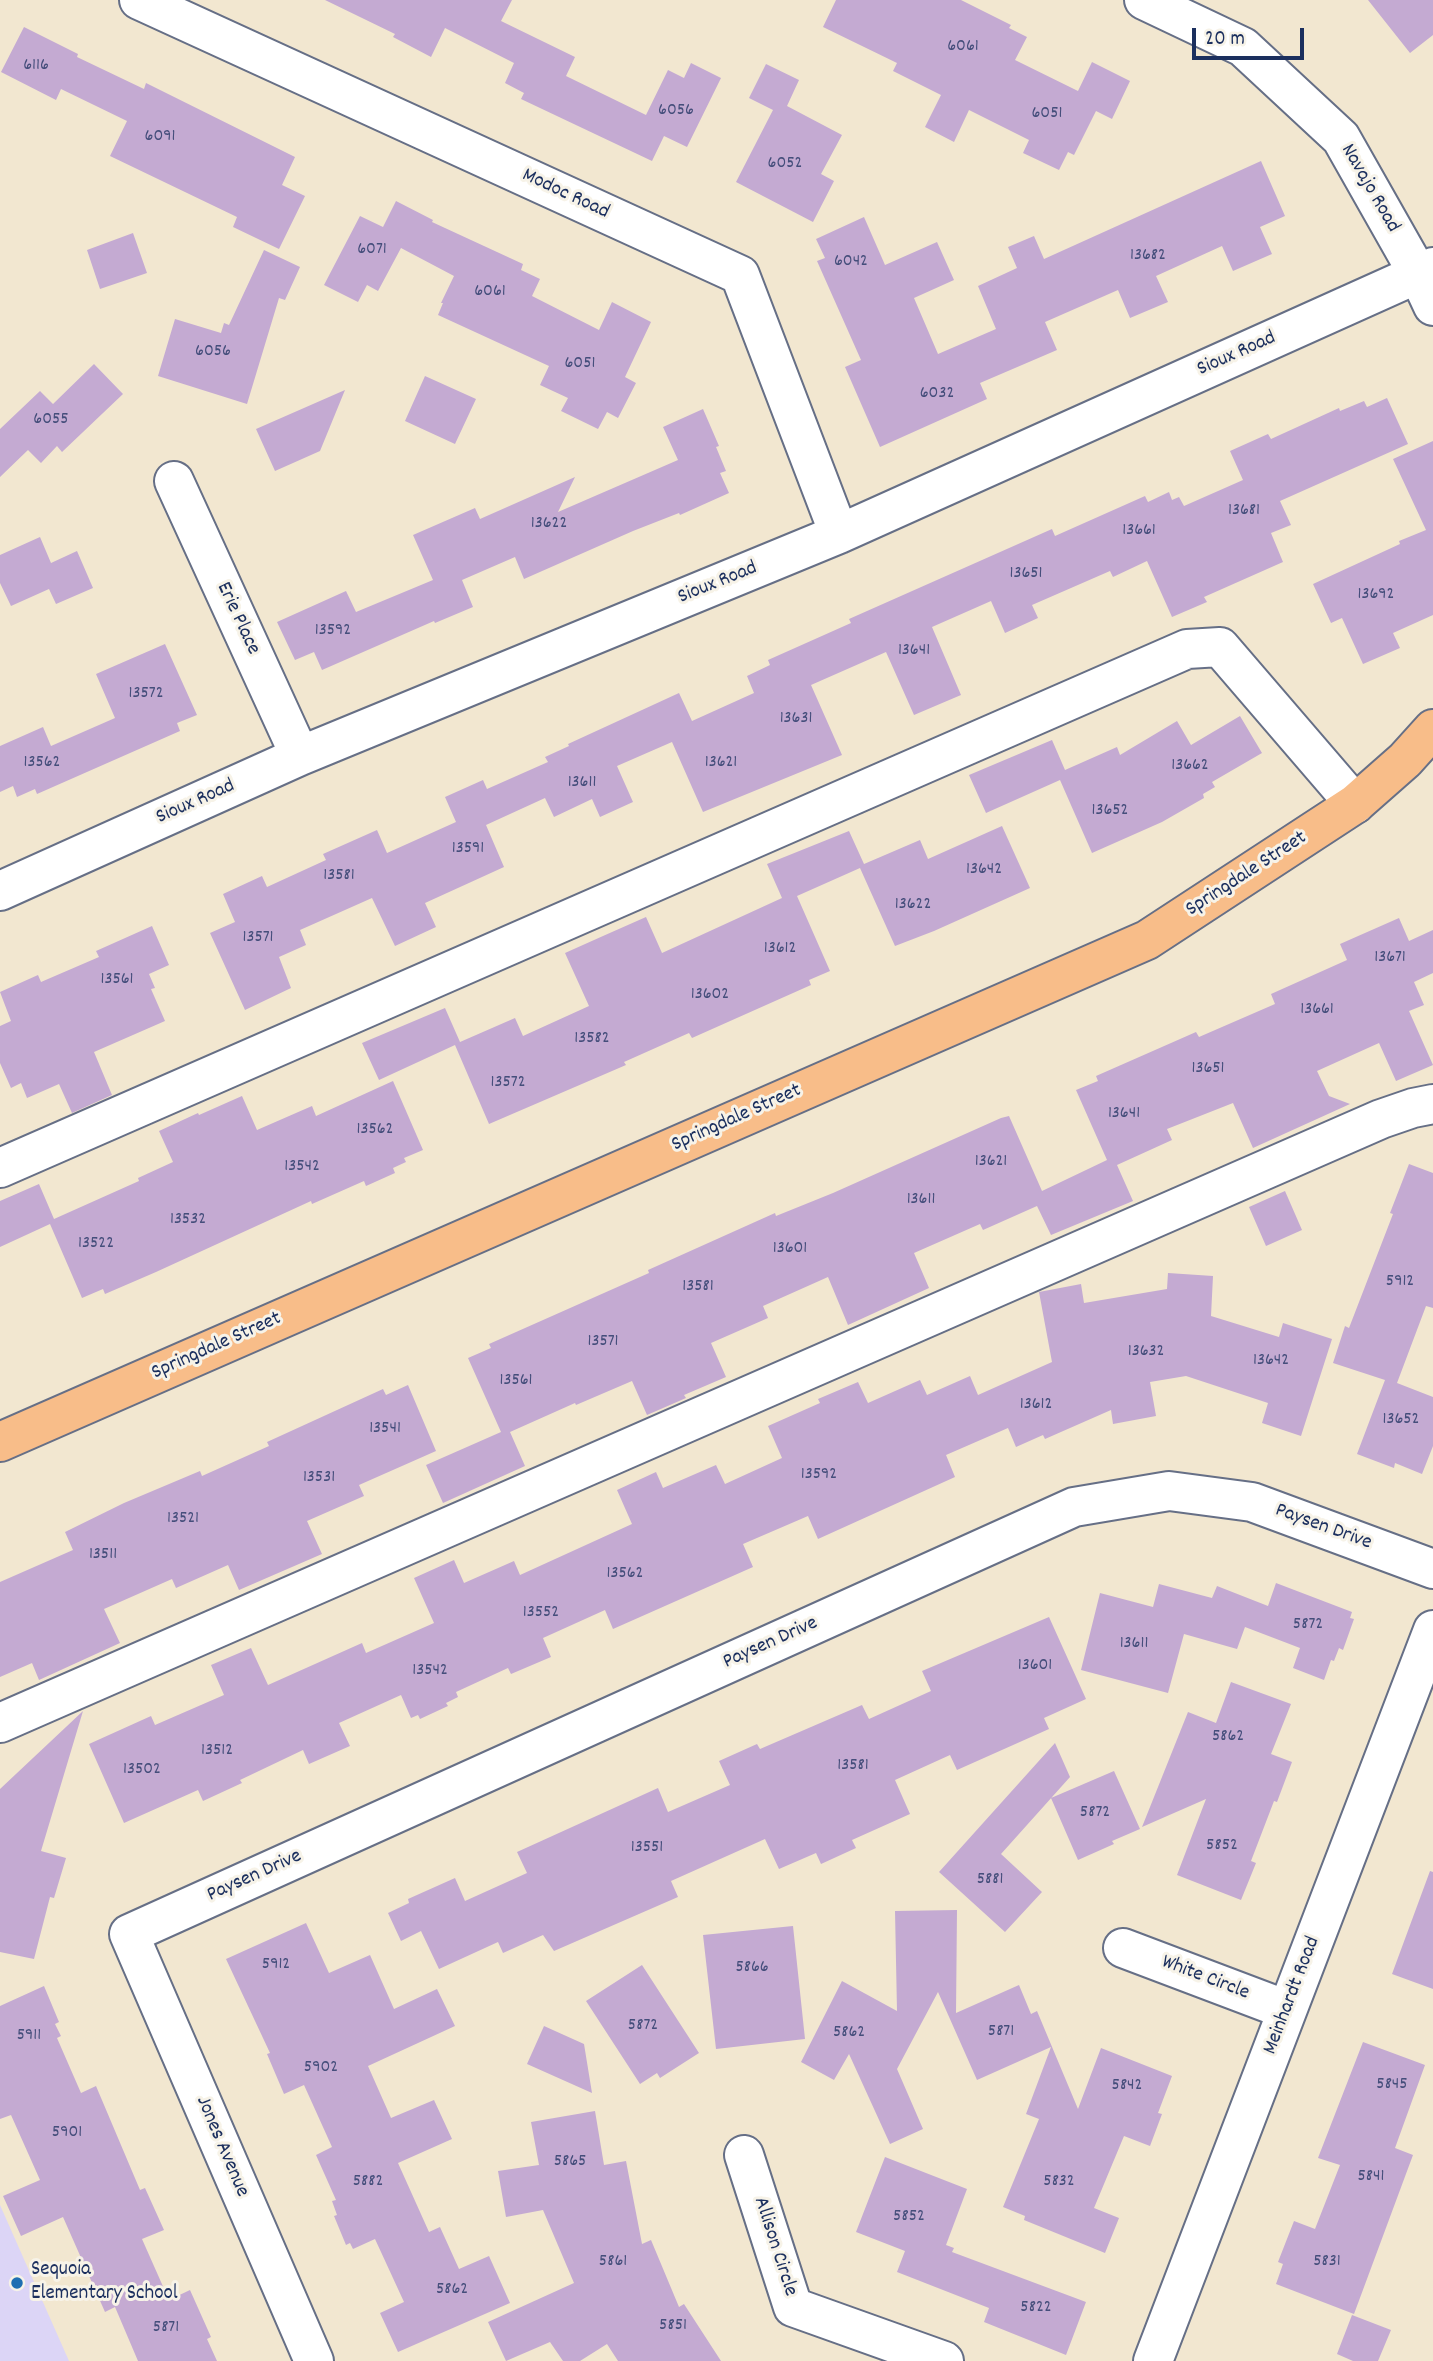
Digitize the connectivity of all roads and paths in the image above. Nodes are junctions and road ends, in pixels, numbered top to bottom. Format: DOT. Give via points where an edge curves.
graph roads {
  1 [pos="139,0"];
  2 [pos="1144,0"];
  3 [pos="1428,282"];
  4 [pos="174,481"];
  5 [pos="839,534"];
  6 [pos="1433,729"];
  7 [pos="300,757"];
  8 [pos="1355,804"];
  9 [pos="0,891"];
  10 [pos="1433,1104"];
  11 [pos="0,1168"];
  12 [pos="0,1442"];
  13 [pos="1433,1569"];
  14 [pos="1433,1630"];
  15 [pos="0,1723"];
  16 [pos="129,1934"];
  17 [pos="1124,1948"];
  18 [pos="1287,2010"];
  19 [pos="744,2155"];
  20 [pos="314,2361"];
  21 [pos="944,2361"];
  22 [pos="1153,2361"];
  1 -- 5 [label="street, Modoc Road" via="740,275"];
  2 -- 3 [label="street, Navajo Road" via="1243,47 1341,138"];
  3 -- 5 [label="street, Sioux Road"];
  4 -- 7 [label="street, Erie Place"];
  5 -- 7 [label="street, Sioux Road"];
  6 -- 8 [label="main road, Springdale Street"];
  7 -- 9 [label="street, Sioux Road"];
  8 -- 11 [label="street" via="1220,647 1187,649"];
  8 -- 12 [label="main road, Springdale Street" via="1147,940"];
  10 -- 15 [label="street" via="1381,1119"];
  13 -- 16 [label="street, Paysen Drive" via="1252,1502 1169,1491 1074,1507"];
  14 -- 18 [label="street, Meinhardt Road"];
  16 -- 20 [label="street, Jones Avenue"];
  17 -- 18 [label="street, White Circle"];
  18 -- 22 [label="street, Meinhardt Road"];
  19 -- 21 [label="street, Allison Circle" via="793,2306"];
}
